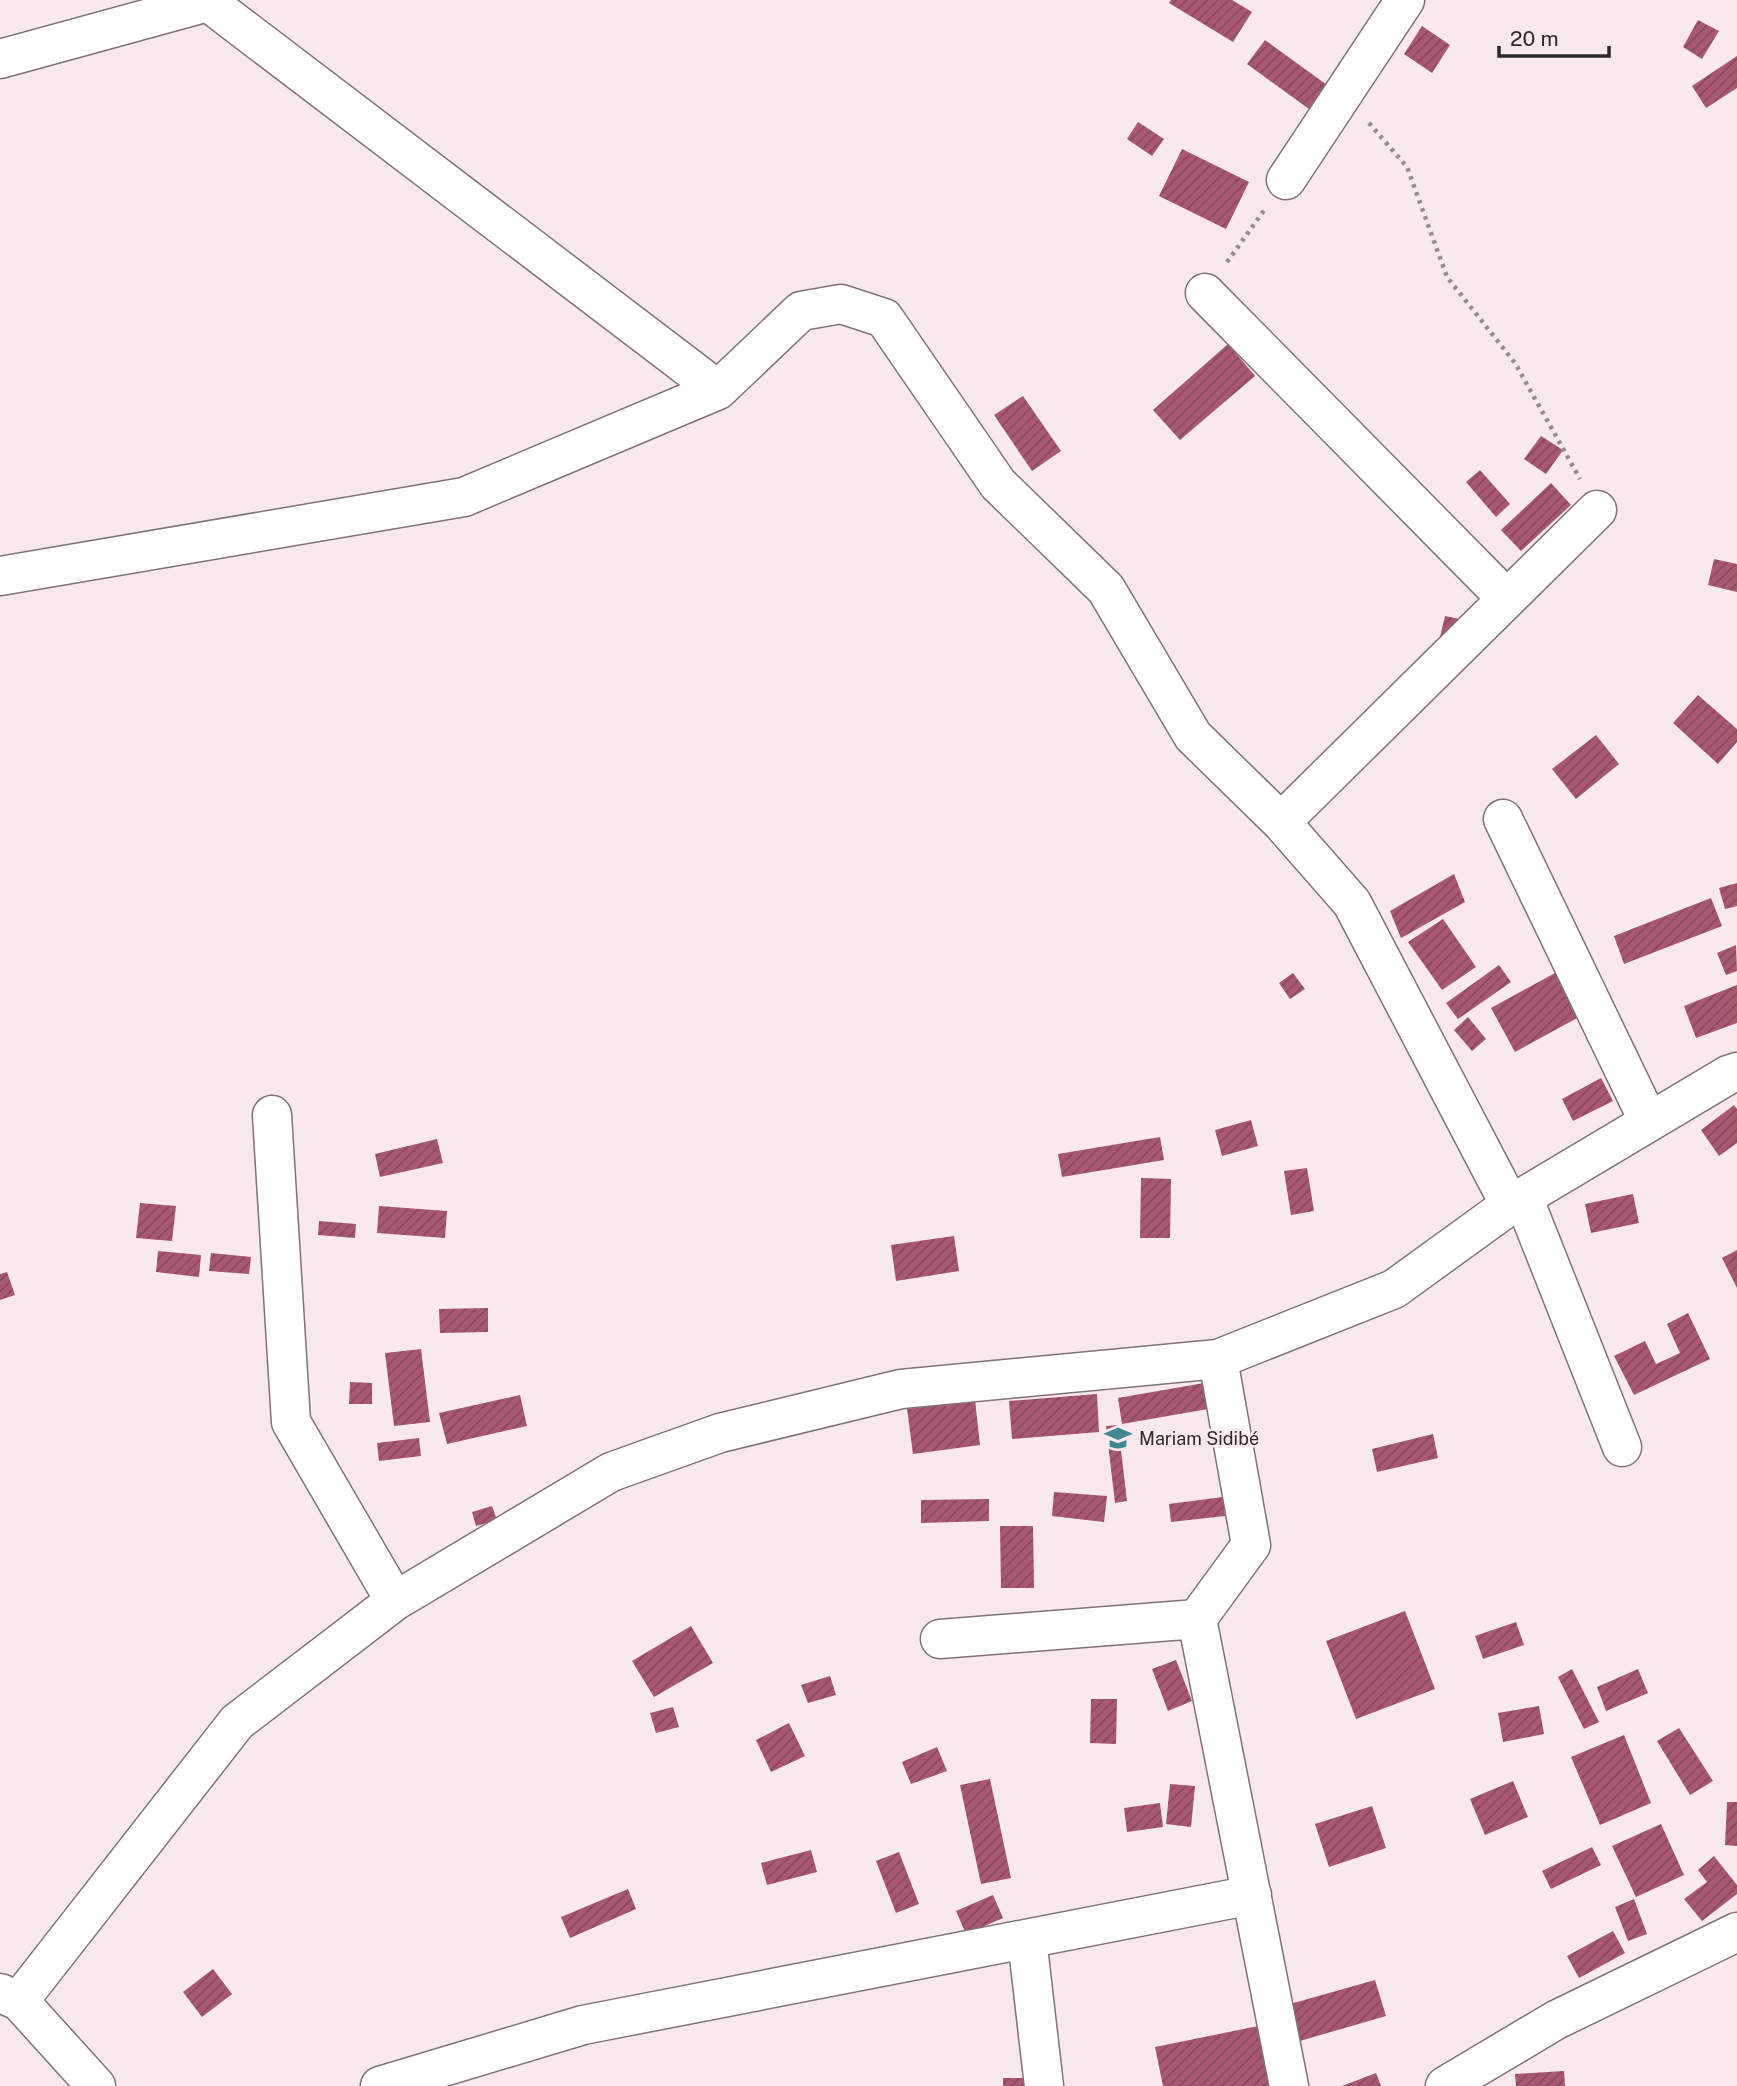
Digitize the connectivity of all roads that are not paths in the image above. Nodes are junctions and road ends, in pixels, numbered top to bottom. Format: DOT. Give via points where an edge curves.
graph roads {
  1 [pos="1405,0"];
  2 [pos="0,59"];
  3 [pos="1286,180"];
  4 [pos="1205,293"];
  5 [pos="718,390"];
  6 [pos="1597,510"];
  7 [pos="0,576"];
  8 [pos="1507,599"];
  9 [pos="1503,819"];
  10 [pos="1281,822"];
  11 [pos="1737,1072"];
  12 [pos="272,1115"];
  13 [pos="1649,1122"];
  14 [pos="1517,1201"];
  15 [pos="1218,1359"];
  16 [pos="1622,1447"];
  17 [pos="396,1601"];
  18 [pos="1197,1619"];
  19 [pos="940,1639"];
  20 [pos="1252,1895"];
  21 [pos="1737,1932"];
  22 [pos="1027,1939"];
  23 [pos="10,1997"];
  24 [pos="96,2086"];
  25 [pos="380,2086"];
  26 [pos="1044,2086"];
  27 [pos="1289,2086"];
  28 [pos="1445,2086"];
  1 -- 3 [label="street"];
  2 -- 5 [label="street" via="208,2"];
  4 -- 8 [label="street"];
  5 -- 7 [label="street" via="464,497"];
  5 -- 10 [label="street" via="801,311 841,304 884,318 998,484 1105,589 1193,736"];
  6 -- 8 [label="street"];
  8 -- 10 [label="street"];
  9 -- 13 [label="street"];
  10 -- 14 [label="street" via="1352,903"];
  11 -- 13 [label="street"];
  12 -- 17 [label="street" via="291,1422"];
  13 -- 14 [label="street"];
  14 -- 15 [label="street" via="1394,1289"];
  14 -- 16 [label="street"];
  15 -- 17 [label="street" via="901,1389 720,1433 611,1472"];
  15 -- 18 [label="street" via="1251,1545"];
  17 -- 23 [label="street" via="237,1721"];
  18 -- 19 [label="street"];
  18 -- 20 [label="street"];
  20 -- 22 [label="street"];
  20 -- 27 [label="street"];
  21 -- 28 [label="street" via="1556,2021"];
  22 -- 25 [label="street" via="583,2025"];
  22 -- 26 [label="street"];
  23 -- 24 [label="street"];
}
